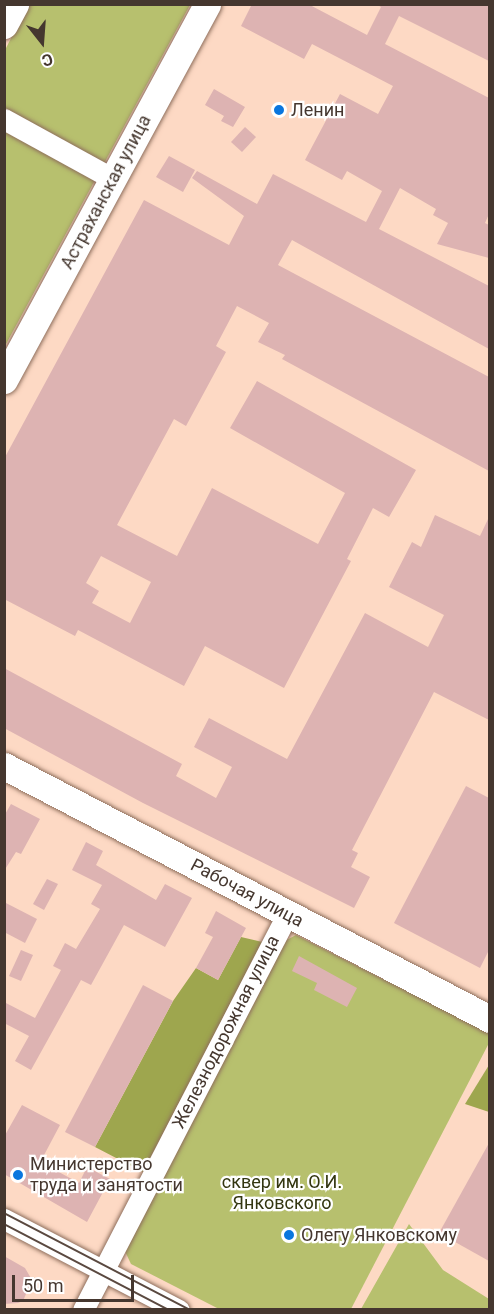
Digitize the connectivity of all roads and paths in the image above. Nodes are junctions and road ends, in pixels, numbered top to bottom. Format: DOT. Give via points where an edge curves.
graph roads {
  1 [pos="15,4"];
  2 [pos="207,4"];
  3 [pos="4,25"];
  4 [pos="4,118"];
  5 [pos="114,178"];
  6 [pos="4,380"];
  7 [pos="4,766"];
  8 [pos="287,915"];
  9 [pos="489,1019"];
  10 [pos="4,1219"];
  11 [pos="103,1270"];
  12 [pos="82,1310"];
  13 [pos="180,1310"];
  1 -- 3 [label="main road"];
  2 -- 5 [label="main road, Астраханская улица"];
  4 -- 5 [label="street"];
  5 -- 6 [label="main road, Астраханская улица"];
  7 -- 8 [label="main road, Рабочая улица"];
  8 -- 9 [label="main road, Рабочая улица"];
  8 -- 11 [label="street, Железнодорожная улица"];
  10 -- 11 [label="street"];
  11 -- 12 [label="street, Железнодорожная улица"];
  11 -- 13 [label="street"];
}
